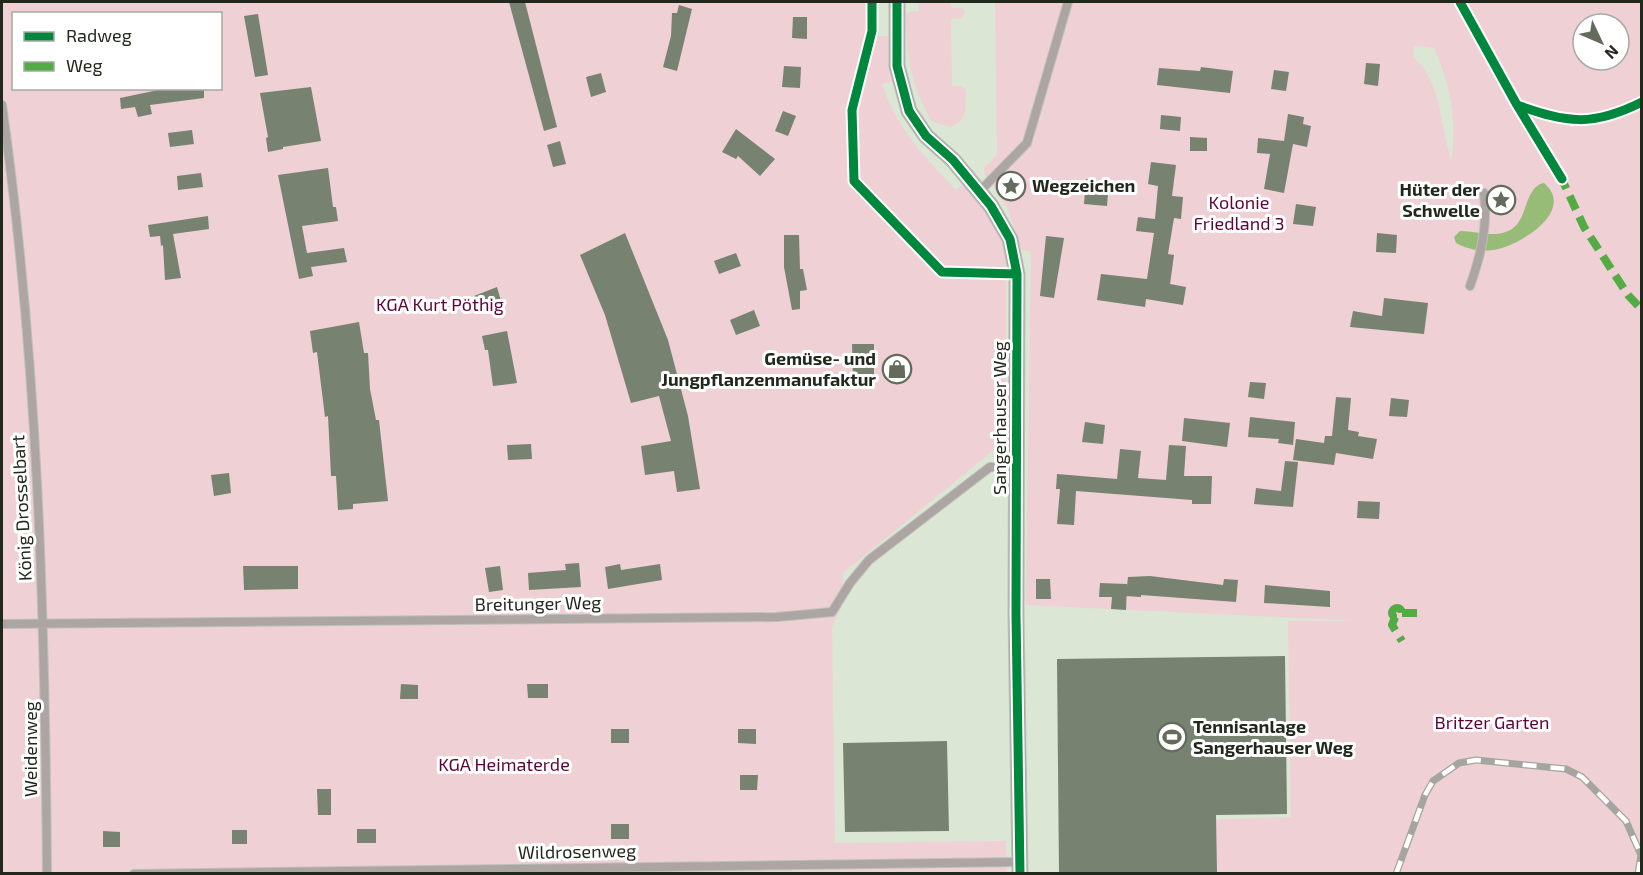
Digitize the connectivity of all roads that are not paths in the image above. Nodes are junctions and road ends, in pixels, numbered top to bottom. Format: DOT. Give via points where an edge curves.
graph roads {
  1 [pos="897,2"];
  2 [pos="1068,2"];
  3 [pos="2,105"];
  4 [pos="980,191"];
  5 [pos="1484,193"];
  6 [pos="1470,286"];
  7 [pos="1017,467"];
  8 [pos="2,624"];
  9 [pos="44,624"];
  10 [pos="1020,868"];
  11 [pos="47,873"];
  12 [pos="134,873"];
  1 -- 4 [label="street, Sangerhauser Weg" via="897,66 909,111 926,136"];
  2 -- 4 [label="lane" via="1027,143"];
  3 -- 9 [label="lane, König Drosselbart" via="26,321"];
  4 -- 7 [label="street, Sangerhauser Weg" via="1010,239 1017,274"];
  5 -- 6 [label="lane" via="1481,256"];
  7 -- 9 [label="lane, Breitunger Weg" via="990,467 869,560 832,612 777,617"];
  7 -- 10 [label="street, Sangerhauser Weg"];
  8 -- 9 [label="lane, Breitunger Weg"];
  9 -- 11 [label="lane, Weidenweg"];
  10 -- 12 [label="lane, Wildrosenweg"];
}
